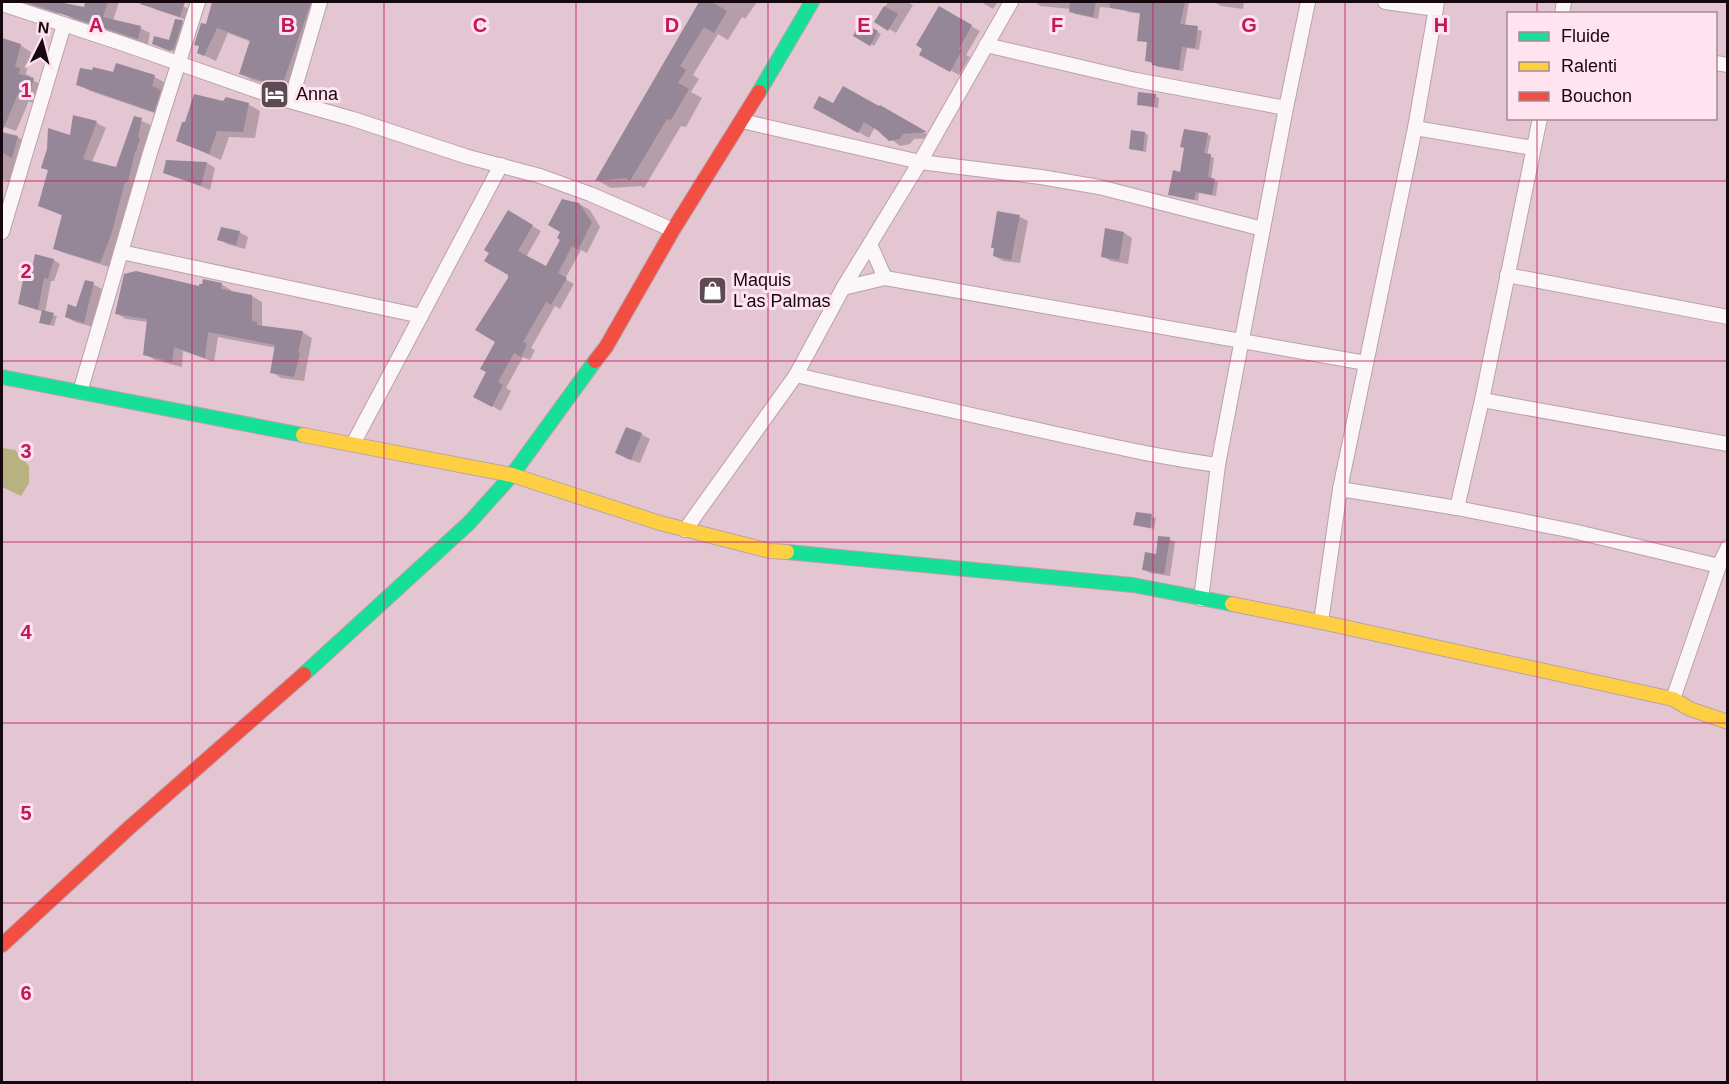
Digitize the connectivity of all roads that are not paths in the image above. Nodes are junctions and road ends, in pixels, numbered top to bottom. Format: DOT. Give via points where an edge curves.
graph roads {
  1 [pos="198,2"];
  2 [pos="320,2"];
  3 [pos="812,2"];
  4 [pos="1011,2"];
  5 [pos="1308,2"];
  6 [pos="1385,2"];
  7 [pos="2,4"];
  8 [pos="1437,5"];
  9 [pos="64,25"];
  10 [pos="986,45"];
  11 [pos="178,63"];
  12 [pos="291,101"];
  13 [pos="1286,108"];
  14 [pos="1540,120"];
  15 [pos="742,121"];
  16 [pos="1415,128"];
  17 [pos="1533,148"];
  18 [pos="920,162"];
  19 [pos="501,165"];
  20 [pos="1263,229"];
  21 [pos="673,230"];
  22 [pos="2,232"];
  23 [pos="870,244"];
  24 [pos="121,252"];
  25 [pos="1507,275"];
  26 [pos="885,278"];
  27 [pos="843,288"];
  28 [pos="421,316"];
  29 [pos="1728,317"];
  30 [pos="1242,342"];
  31 [pos="1366,363"];
  32 [pos="796,375"];
  33 [pos="2,376"];
  34 [pos="80,392"];
  35 [pos="1482,400"];
  36 [pos="353,444"];
  37 [pos="1728,444"];
  38 [pos="1218,465"];
  39 [pos="513,475"];
  40 [pos="1340,489"];
  41 [pos="1457,508"];
  42 [pos="685,530"];
  43 [pos="1728,547"];
  44 [pos="1719,566"];
  45 [pos="1201,599"];
  46 [pos="1321,622"];
  47 [pos="1673,699"];
  48 [pos="1728,722"];
  49 [pos="2,945"];
  1 -- 11 [label="street"];
  2 -- 12 [label="street"];
  3 -- 15 [label="street"];
  4 -- 10 [label="street"];
  5 -- 13 [label="street"];
  6 -- 8 [label="street"];
  7 -- 9 [label="street"];
  8 -- 16 [label="street"];
  9 -- 11 [label="street"];
  9 -- 22 [label="street"];
  10 -- 13 [label="street" via="1136,80"];
  10 -- 18 [label="street"];
  11 -- 12 [label="street"];
  11 -- 24 [label="street"];
  12 -- 19 [label="street"];
  13 -- 20 [label="street"];
  14 -- 17 [label="street"];
  15 -- 18 [label="street"];
  15 -- 21 [label="street"];
  16 -- 17 [label="street"];
  16 -- 31 [label="street"];
  17 -- 25 [label="street"];
  18 -- 20 [label="street" via="1088,185"];
  18 -- 23 [label="street"];
  19 -- 21 [label="street" via="590,194"];
  19 -- 28 [label="street"];
  20 -- 30 [label="street"];
  21 -- 39 [label="street" via="606,347"];
  23 -- 26 [label="street"];
  23 -- 27 [label="street"];
  24 -- 28 [label="street"];
  24 -- 34 [label="street"];
  25 -- 29 [label="street"];
  25 -- 35 [label="street"];
  26 -- 27 [label="street"];
  26 -- 30 [label="street"];
  27 -- 32 [label="street"];
  28 -- 36 [label="street"];
  30 -- 31 [label="street"];
  30 -- 38 [label="street"];
  31 -- 40 [label="street"];
  32 -- 38 [label="street" via="1175,460"];
  32 -- 42 [label="street"];
  33 -- 34 [label="street"];
  34 -- 36 [label="street"];
  35 -- 37 [label="street"];
  35 -- 41 [label="street"];
  36 -- 39 [label="street"];
  38 -- 45 [label="street"];
  39 -- 42 [label="street"];
  39 -- 49 [label="street" via="469,523"];
  40 -- 41 [label="street"];
  40 -- 46 [label="street"];
  41 -- 44 [label="street"];
  42 -- 45 [label="street" via="770,551 1133,585"];
  43 -- 44 [label="street"];
  44 -- 47 [label="street"];
  45 -- 46 [label="street"];
  46 -- 47 [label="street"];
  47 -- 48 [label="street"];
}
